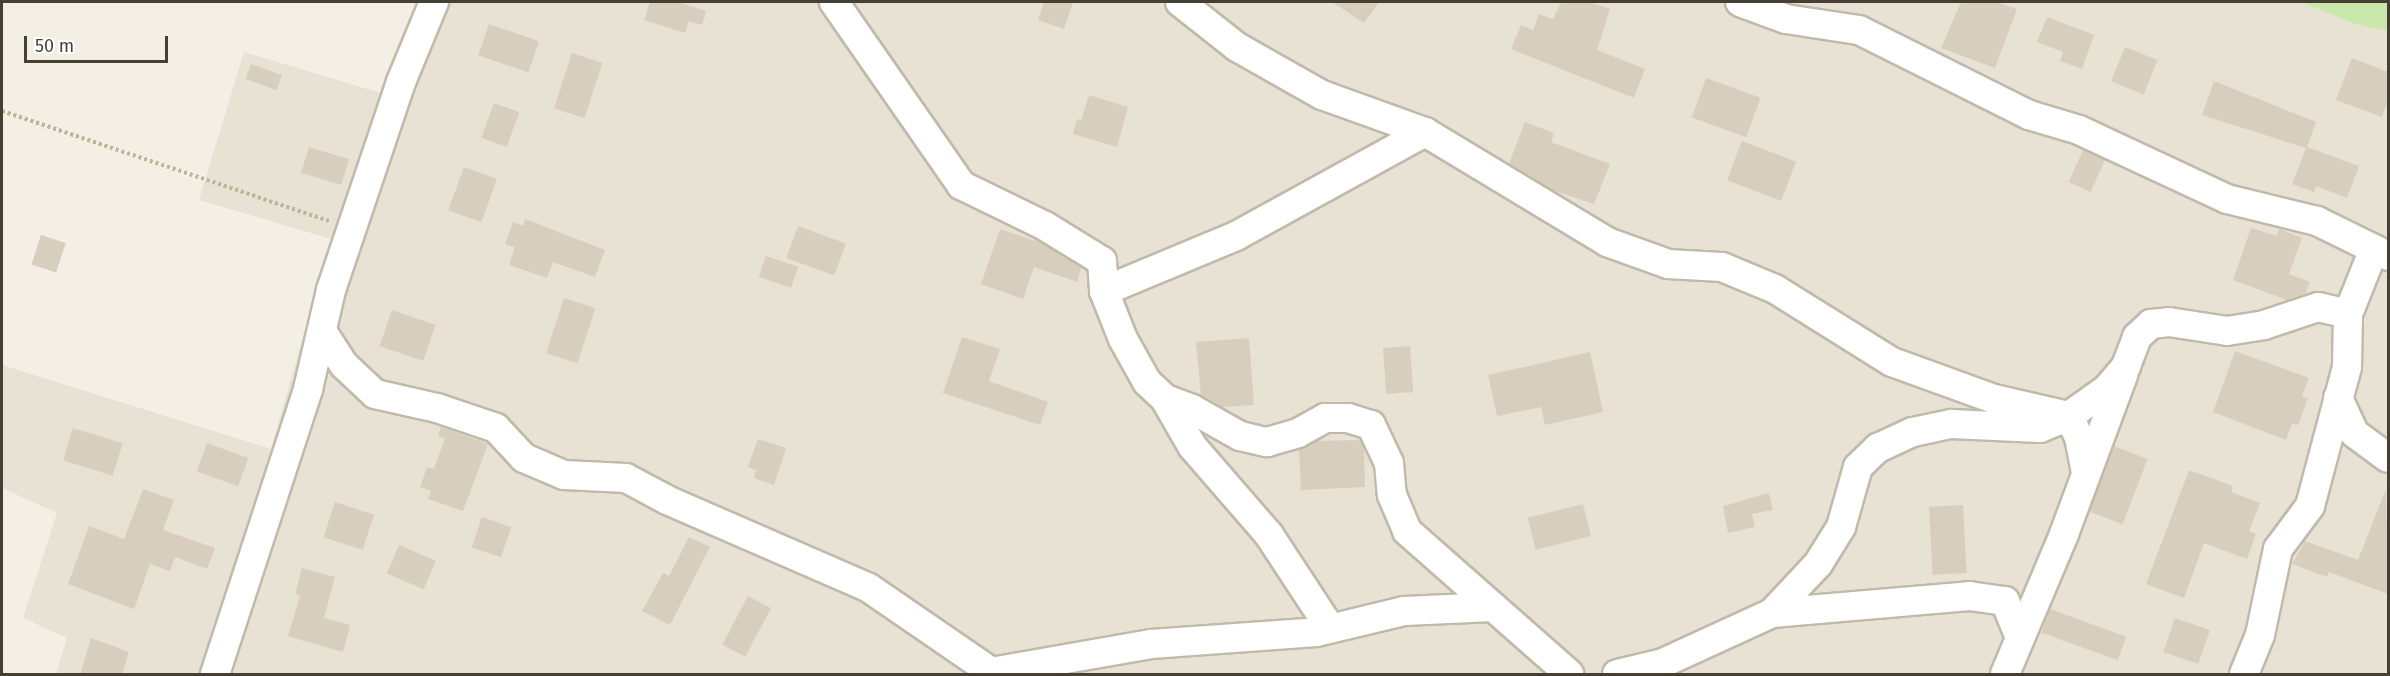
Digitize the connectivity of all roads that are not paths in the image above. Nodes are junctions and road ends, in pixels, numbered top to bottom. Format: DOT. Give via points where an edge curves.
graph roads {
  1 [pos="434,2"];
  2 [pos="834,2"];
  3 [pos="1180,2"];
  4 [pos="1740,2"];
  5 [pos="1425,132"];
  6 [pos="2381,252"];
  7 [pos="1104,291"];
  8 [pos="2348,315"];
  9 [pos="322,332"];
  10 [pos="2126,366"];
  11 [pos="2338,398"];
  12 [pos="1165,399"];
  13 [pos="2069,416"];
  14 [pos="2388,458"];
  15 [pos="2086,473"];
  16 [pos="1493,607"];
  17 [pos="1772,614"];
  18 [pos="1330,628"];
  19 [pos="2020,638"];
  20 [pos="215,675"];
  21 [pos="1569,675"];
  22 [pos="1617,675"];
  23 [pos="2005,675"];
  24 [pos="2244,675"];
  1 -- 9 [label="street" via="401,82"];
  2 -- 7 [label="street" via="961,185 1045,226 1102,261"];
  3 -- 5 [label="street" via="1237,47 1322,95"];
  4 -- 6 [label="street" via="1786,19 1859,30 2029,115 2079,130 2227,199 2317,221"];
  5 -- 7 [label="street" via="1236,236"];
  5 -- 13 [label="street" via="1607,242 1668,264 1722,267 1776,289 1892,362 1994,399"];
  6 -- 8 [label="street"];
  7 -- 12 [label="street" via="1146,382"];
  8 -- 10 [label="street" via="2318,308 2264,325 2227,331 2169,322 2151,324 2138,337"];
  8 -- 11 [label="street" via="2347,367"];
  9 -- 18 [label="street" via="344,365 375,394 438,408 496,428 524,458 564,475 626,478 667,500 869,588 991,672 1151,644"];
  9 -- 20 [label="street" via="308,389"];
  10 -- 13 [label="street" via="2107,389"];
  10 -- 15 [label="street"];
  11 -- 14 [label="street" via="2354,433"];
  11 -- 24 [label="street" via="2310,506 2278,549 2260,635"];
  12 -- 16 [label="street" via="1240,436 1267,442 1298,433 1325,418 1348,418 1371,425 1389,463 1392,495 1407,531"];
  12 -- 18 [label="street" via="1192,446 1269,535"];
  13 -- 15 [label="street" via="2079,437"];
  13 -- 17 [label="street" via="2040,428 1951,424 1913,432 1878,448 1858,467 1840,527 1818,564"];
  15 -- 19 [label="street"];
  16 -- 18 [label="street" via="1404,611"];
  16 -- 21 [label="street"];
  17 -- 19 [label="street" via="1969,596 2005,601"];
  17 -- 22 [label="street" via="1663,663"];
  19 -- 23 [label="street"];
}
